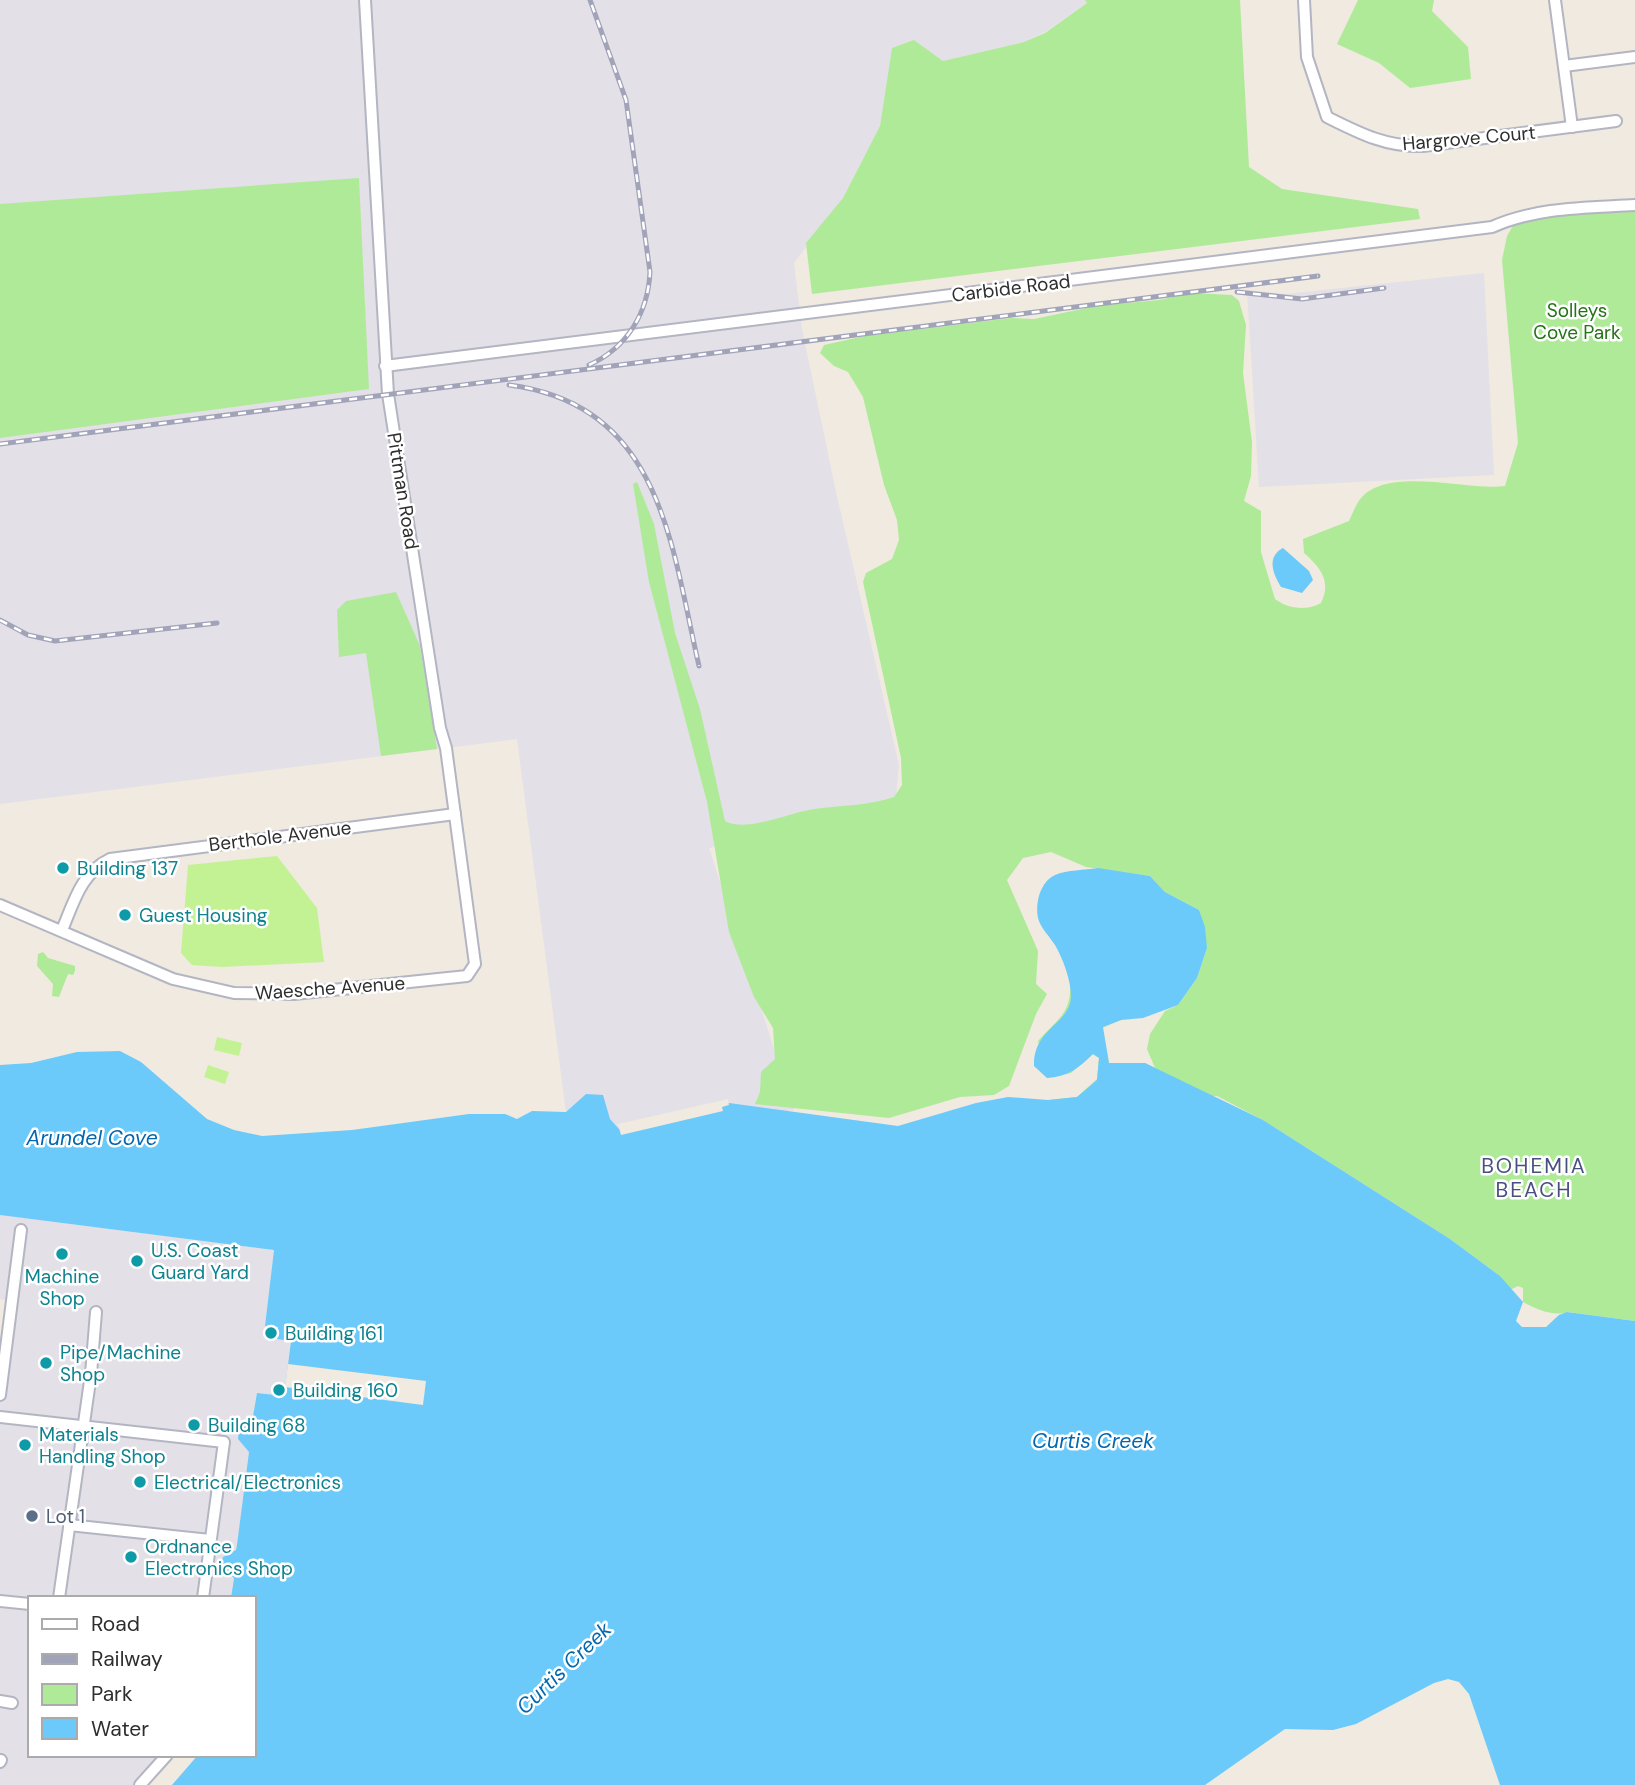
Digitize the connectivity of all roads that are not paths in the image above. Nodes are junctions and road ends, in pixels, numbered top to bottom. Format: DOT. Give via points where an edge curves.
graph roads {
  1 [pos="365,0"];
  2 [pos="1304,0"];
  3 [pos="1555,0"];
  4 [pos="1635,57"];
  5 [pos="1564,66"];
  6 [pos="1616,121"];
  7 [pos="1572,127"];
  8 [pos="1635,205"];
  9 [pos="385,366"];
  10 [pos="455,814"];
  11 [pos="0,905"];
  12 [pos="62,930"];
  13 [pos="467,976"];
  14 [pos="21,1230"];
  15 [pos="96,1312"];
  16 [pos="0,1395"];
  17 [pos="0,1417"];
  18 [pos="84,1426"];
  19 [pos="69,1525"];
  20 [pos="210,1540"];
  21 [pos="59,1596"];
  22 [pos="203,1596"];
  23 [pos="0,1601"];
  24 [pos="28,1605"];
  25 [pos="0,1701"];
  26 [pos="12,1703"];
  27 [pos="165,1757"];
  28 [pos="140,1785"];
  1 -- 9 [label="street, Pittman Road"];
  2 -- 7 [label="street, Hargrove Court" via="1307,57 1327,117 1368,138 1404,147"];
  3 -- 5 [label="street"];
  4 -- 5 [label="street"];
  5 -- 7 [label="street"];
  6 -- 7 [label="street, Hargrove Court"];
  8 -- 9 [label="street, Carbide Road" via="1555,210 1480,229"];
  9 -- 10 [label="street, Pittman Road"];
  10 -- 12 [label="street, Berthole Avenue" via="110,859 83,881"];
  10 -- 13 [label="street, Pittman Road" via="475,964"];
  11 -- 12 [label="street, Waesche Avenue"];
  12 -- 13 [label="street, Waesche Avenue" via="173,979 234,993 294,994"];
  14 -- 16 [label="street"];
  15 -- 18 [label="street"];
  17 -- 18 [label="street"];
  18 -- 19 [label="street"];
  18 -- 20 [label="street" via="224,1442"];
  19 -- 20 [label="street"];
  19 -- 21 [label="street"];
  20 -- 22 [label="street"];
  23 -- 24 [label="street"];
  25 -- 26 [label="street"];
  27 -- 28 [label="street"];
}
